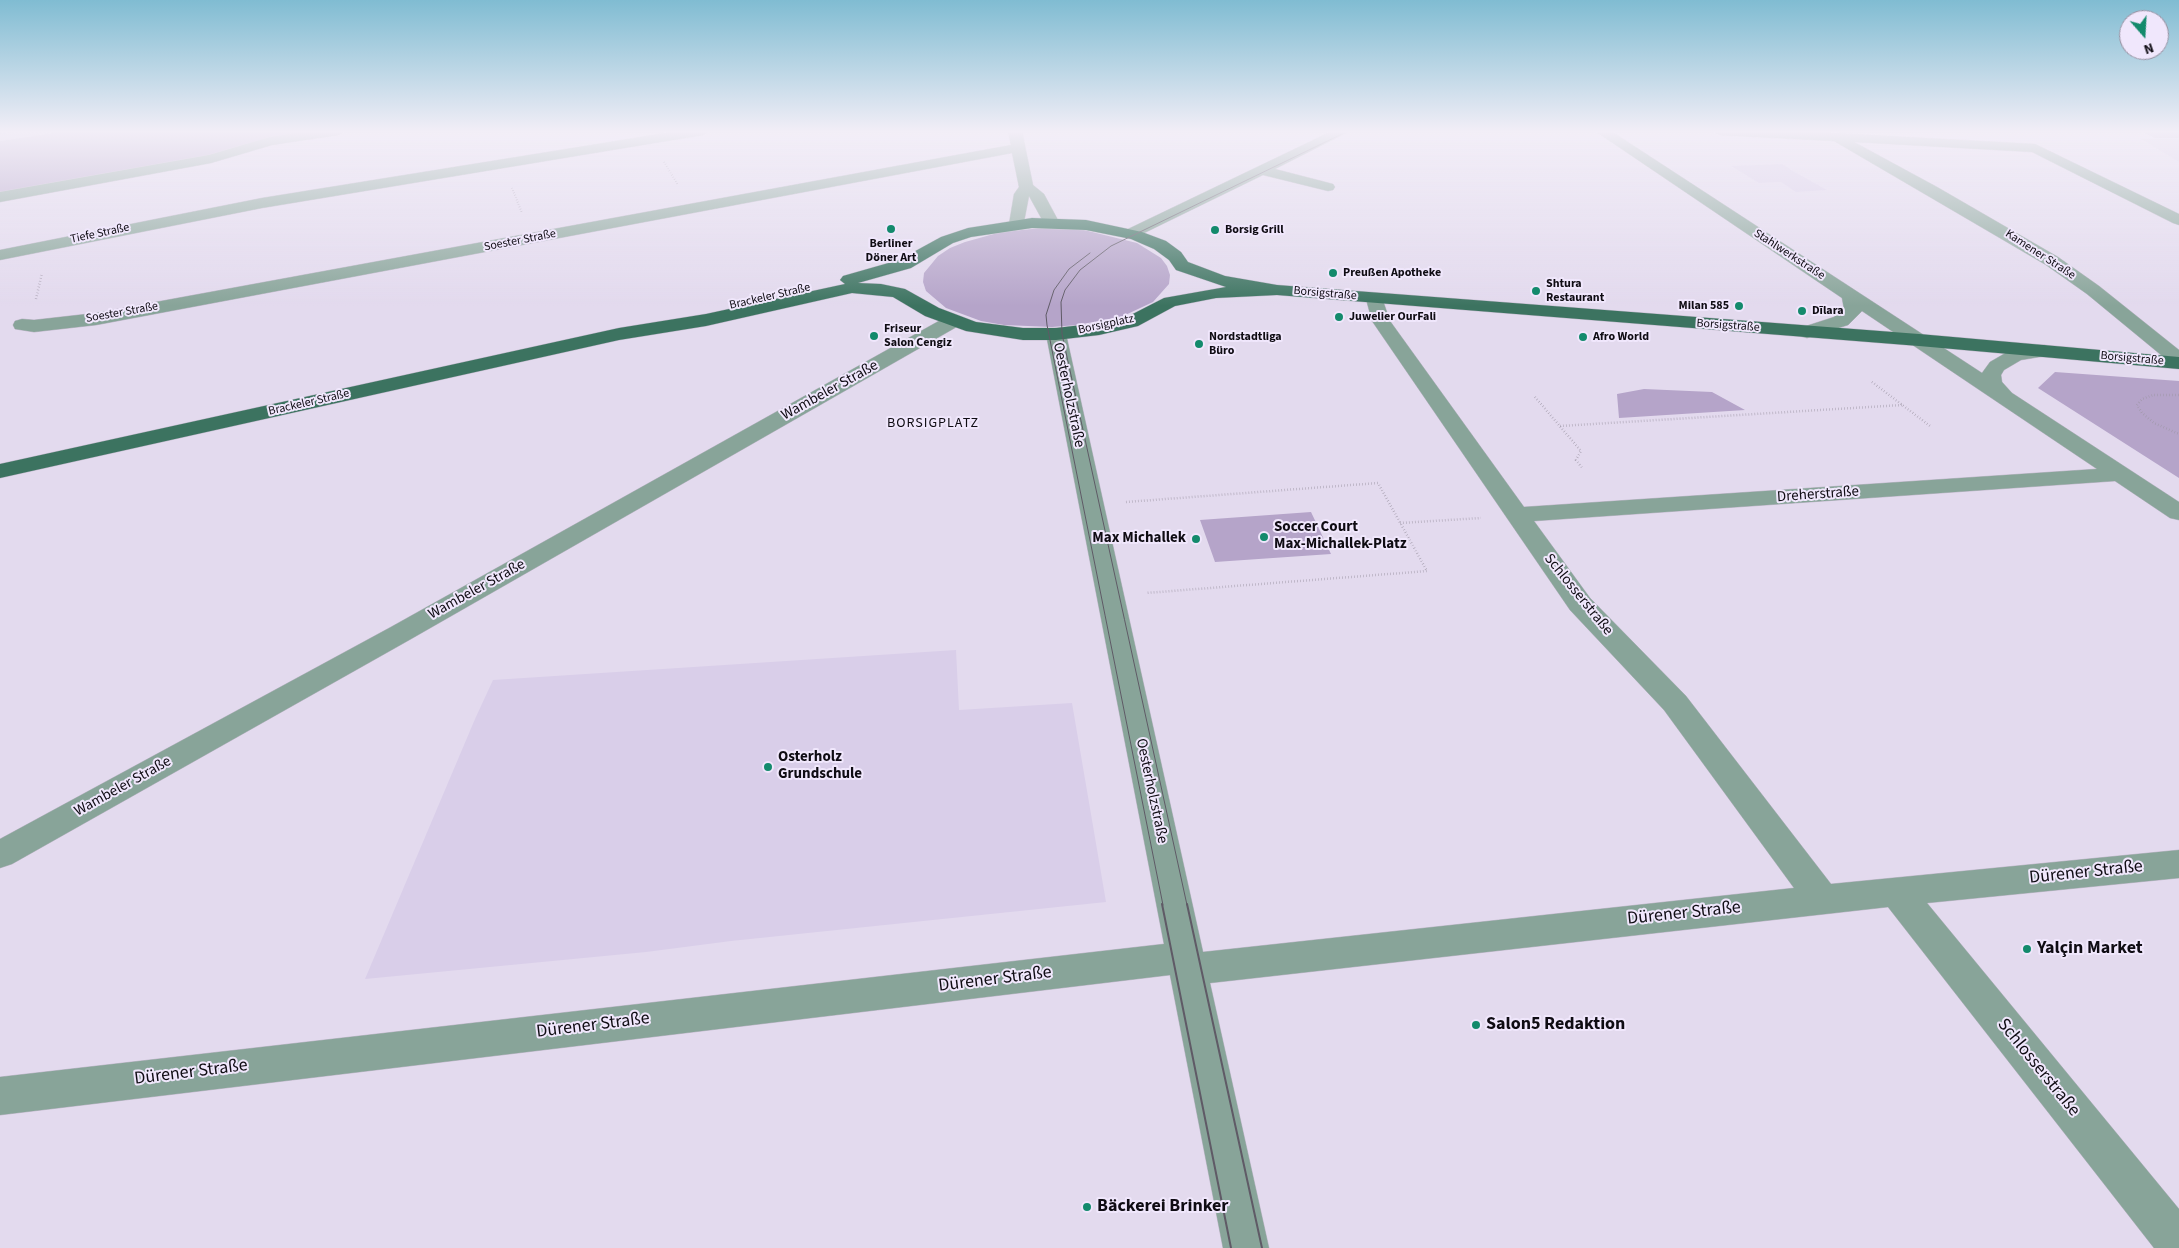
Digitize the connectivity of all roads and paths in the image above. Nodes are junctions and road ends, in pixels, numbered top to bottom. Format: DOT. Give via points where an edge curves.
graph roads {
  1 [pos="47,189"];
  2 [pos="344,189"];
  3 [pos="512,189"];
  4 [pos="796,189"];
  5 [pos="1025,189"];
  6 [pos="1029,189"];
  7 [pos="1222,189"];
  8 [pos="1690,189"];
  9 [pos="1929,189"];
  10 [pos="2117,189"];
  11 [pos="0,198"];
  12 [pos="524,220"];
  13 [pos="2179,220"];
  14 [pos="1051,222"];
  15 [pos="1016,224"];
  16 [pos="1132,234"];
  17 [pos="0,255"];
  18 [pos="920,256"];
  19 [pos="1182,266"];
  20 [pos="42,270"];
  21 [pos="1277,290"];
  22 [pos="1851,295"];
  23 [pos="1375,299"];
  24 [pos="917,302"];
  25 [pos="1170,302"];
  26 [pos="35,305"];
  27 [pos="952,322"];
  28 [pos="22,325"];
  29 [pos="1807,332"];
  30 [pos="619,334"];
  31 [pos="1056,334"];
  32 [pos="1920,340"];
  33 [pos="2044,351"];
  34 [pos="2179,362"];
  35 [pos="1872,382"];
  36 [pos="2003,395"];
  37 [pos="2179,395"];
  38 [pos="1535,397"];
  39 [pos="1902,405"];
  40 [pos="1560,426"];
  41 [pos="1930,426"];
  42 [pos="2179,434"];
  43 [pos="1583,469"];
  44 [pos="0,471"];
  45 [pos="2121,474"];
  46 [pos="1090,504"];
  47 [pos="2179,513"];
  48 [pos="1516,516"];
  49 [pos="1400,523"];
  50 [pos="1109,596"];
  51 [pos="0,855"];
  52 [pos="2179,864"];
  53 [pos="1897,892"];
  54 [pos="1822,899"];
  55 [pos="1187,963"];
  56 [pos="0,1096"];
  57 [pos="2179,1244"];
  58 [pos="1246,1248"];
  1 -- 11 [label="street"];
  2 -- 17 [label="street, Tiefe Straße"];
  3 -- 12 [label="path"];
  4 -- 28 [label="street, Soester Straße" via="96,319"];
  5 -- 15 [label="street"];
  6 -- 14 [label="street" via="1036,194"];
  7 -- 16 [label="street"];
  8 -- 22 [label="street, Stahlwerkstraße"];
  9 -- 34 [label="street, Kamener Straße" via="2093,290"];
  10 -- 13 [label="street"];
  14 -- 15 [label="main road"];
  14 -- 16 [label="main road" via="1086,224"];
  15 -- 18 [label="main road" via="968,233"];
  16 -- 19 [label="main road" via="1160,245"];
  18 -- 24 [label="main road" via="915,280"];
  18 -- 30 [label="main road, Brackeler Straße" via="873,274 715,310 645,322"];
  19 -- 21 [label="main road, Borsigstraße" via="1221,281"];
  19 -- 25 [label="main road" via="1177,273"];
  20 -- 26 [label="path"];
  21 -- 23 [label="main road, Borsigstraße"];
  21 -- 25 [label="main road, Borsigstraße" via="1216,292"];
  22 -- 29 [label="street" via="1853,310 1847,316 1831,326"];
  22 -- 32 [label="street, Stahlwerkstraße"];
  23 -- 29 [label="main road, Borsigstraße"];
  23 -- 48 [label="street, Schlosserstraße" via="1381,321"];
  24 -- 27 [label="main road, Borsigplatz"];
  24 -- 30 [label="main road, Brackeler Straße" via="892,291 852,288 706,320"];
  25 -- 31 [label="main road, Borsigplatz" via="1131,322 1099,330"];
  27 -- 31 [label="main road, Borsigplatz" via="997,332"];
  27 -- 51 [label="street, Wambeler Straße" via="401,634"];
  29 -- 32 [label="main road, Borsigstraße"];
  30 -- 44 [label="main road, Brackeler Straße"];
  31 -- 46 [label="street, Oesterholzstraße"];
  32 -- 33 [label="main road, Borsigstraße"];
  32 -- 36 [label="street, Stahlwerkstraße"];
  33 -- 34 [label="main road, Borsigstraße"];
  33 -- 36 [label="street, Stahlwerkstraße" via="2016,355 1997,366 1991,376 1992,383"];
  35 -- 39 [label="path"];
  36 -- 45 [label="street, Stahlwerkstraße"];
  37 -- 42 [label="path" via="2153,395 2142,399 2138,405 2142,413 2154,422"];
  38 -- 40 [label="path"];
  39 -- 40 [label="path"];
  39 -- 41 [label="path"];
  40 -- 43 [label="path" via="1581,451 1576,460"];
  45 -- 47 [label="street, Stahlwerkstraße"];
  45 -- 48 [label="street, Dreherstraße"];
  46 -- 49 [label="path" via="1378,483"];
  46 -- 50 [label="street, Oesterholzstraße"];
  48 -- 49 [label="path"];
  48 -- 54 [label="street, Schlosserstraße" via="1592,618 1680,709"];
  49 -- 50 [label="path" via="1428,571"];
  50 -- 55 [label="street, Oesterholzstraße"];
  52 -- 53 [label="street, Dürener Straße"];
  53 -- 54 [label="street, Dürener Straße"];
  53 -- 57 [label="street, Schlosserstraße"];
  54 -- 55 [label="street, Dürener Straße"];
  55 -- 56 [label="street, Dürener Straße"];
  55 -- 58 [label="street, Oesterholzstraße"];
}
